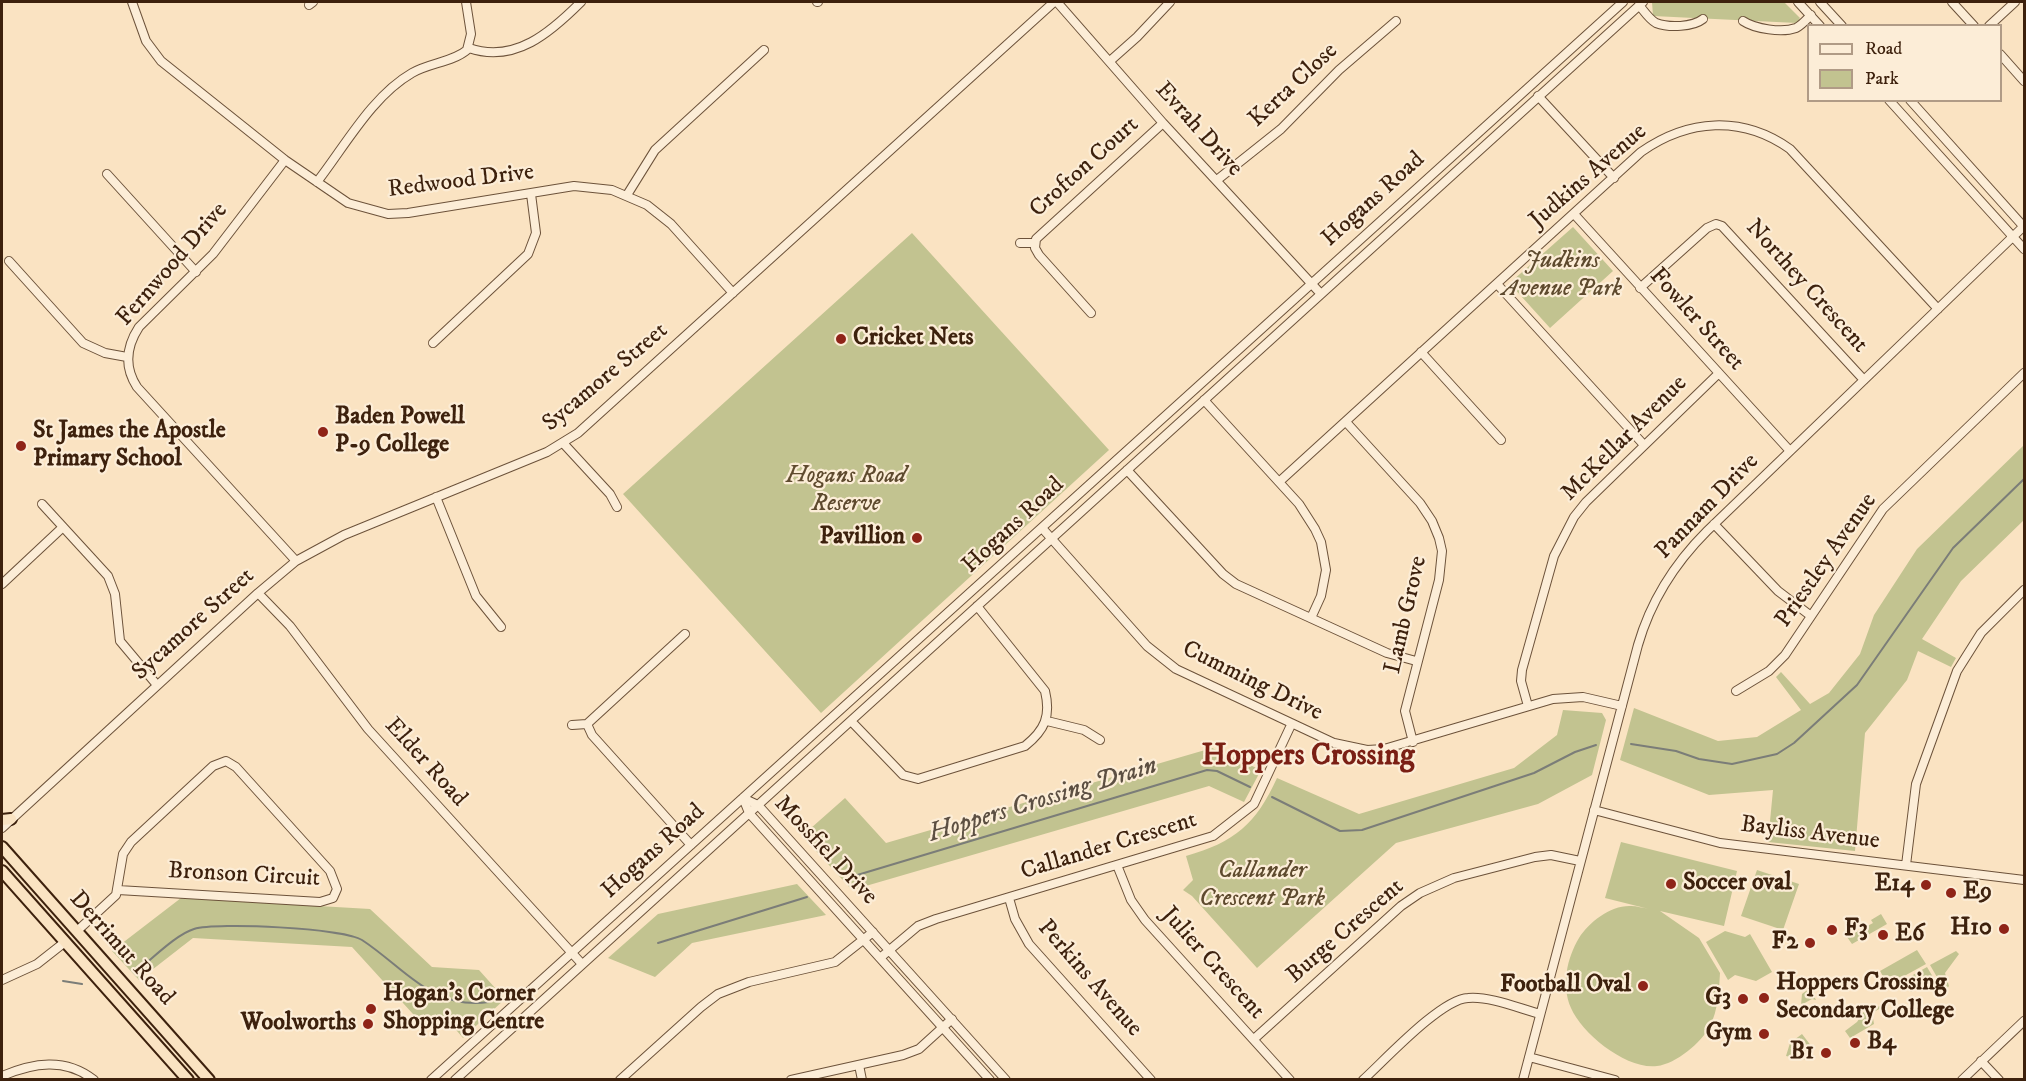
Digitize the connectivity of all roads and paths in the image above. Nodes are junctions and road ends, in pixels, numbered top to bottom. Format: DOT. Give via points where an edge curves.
graph roads {
  1 [pos="132,2"];
  2 [pos="466,2"];
  3 [pos="581,2"];
  4 [pos="1055,2"];
  5 [pos="1170,2"];
  6 [pos="1623,2"];
  7 [pos="1798,2"];
  8 [pos="1820,2"];
  9 [pos="1953,2"];
  10 [pos="2015,2"];
  11 [pos="1641,3"];
  12 [pos="1811,15"];
  13 [pos="1704,19"];
  14 [pos="1396,21"];
  15 [pos="1743,21"];
  16 [pos="1818,24"];
  17 [pos="1840,24"];
  18 [pos="1972,24"];
  19 [pos="1991,24"];
  20 [pos="469,48"];
  21 [pos="764,50"];
  22 [pos="2002,55"];
  23 [pos="1110,61"];
  24 [pos="2025,81"];
  25 [pos="1538,96"];
  26 [pos="1891,102"];
  27 [pos="1912,102"];
  28 [pos="1163,123"];
  29 [pos="285,160"];
  30 [pos="107,174"];
  31 [pos="1614,178"];
  32 [pos="1217,180"];
  33 [pos="317,182"];
  34 [pos="531,194"];
  35 [pos="627,195"];
  36 [pos="1574,214"];
  37 [pos="1717,214"];
  38 [pos="1716,224"];
  39 [pos="2024,227"];
  40 [pos="2013,237"];
  41 [pos="1020,243"];
  42 [pos="1035,243"];
  43 [pos="2025,249"];
  44 [pos="9,261"];
  45 [pos="196,272"];
  46 [pos="1311,284"];
  47 [pos="1497,284"];
  48 [pos="1641,288"];
  49 [pos="733,293"];
  50 [pos="1321,294"];
  51 [pos="1938,309"];
  52 [pos="1091,313"];
  53 [pos="433,343"];
  54 [pos="1421,352"];
  55 [pos="128,357"];
  56 [pos="2025,373"];
  57 [pos="1718,374"];
  58 [pos="1864,380"];
  59 [pos="1204,400"];
  60 [pos="1346,422"];
  61 [pos="1501,440"];
  62 [pos="563,443"];
  63 [pos="1644,445"];
  64 [pos="1790,451"];
  65 [pos="1127,470"];
  66 [pos="1094,478"];
  67 [pos="1279,482"];
  68 [pos="1109,486"];
  69 [pos="436,497"];
  70 [pos="42,504"];
  71 [pos="617,507"];
  72 [pos="1714,524"];
  73 [pos="63,527"];
  74 [pos="1042,528"];
  75 [pos="1050,540"];
  76 [pos="296,561"];
  77 [pos="2,584"];
  78 [pos="2025,590"];
  79 [pos="258,593"];
  80 [pos="977,606"];
  81 [pos="1811,616"];
  82 [pos="1311,618"];
  83 [pos="501,627"];
  84 [pos="685,634"];
  85 [pos="1416,661"];
  86 [pos="157,685"];
  87 [pos="1736,691"];
  88 [pos="1528,706"];
  89 [pos="1622,706"];
  90 [pos="851,721"];
  91 [pos="1047,721"];
  92 [pos="587,724"];
  93 [pos="572,725"];
  94 [pos="1291,725"];
  95 [pos="1100,740"];
  96 [pos="1413,742"];
  97 [pos="743,798"];
  98 [pos="758,805"];
  99 [pos="1594,810"];
  100 [pos="749,813"];
  101 [pos="6,819"];
  102 [pos="2,828"];
  103 [pos="692,844"];
  104 [pos="2,847"];
  105 [pos="1580,861"];
  106 [pos="1117,865"];
  107 [pos="1906,865"];
  108 [pos="2,871"];
  109 [pos="2025,879"];
  110 [pos="118,890"];
  111 [pos="1009,898"];
  112 [pos="77,931"];
  113 [pos="873,932"];
  114 [pos="864,940"];
  115 [pos="64,942"];
  116 [pos="890,951"];
  117 [pos="571,953"];
  118 [pos="880,958"];
  119 [pos="582,964"];
  120 [pos="2,980"];
  121 [pos="143,1005"];
  122 [pos="1540,1014"];
  123 [pos="131,1016"];
  124 [pos="952,1019"];
  125 [pos="2025,1021"];
  126 [pos="943,1028"];
  127 [pos="1254,1040"];
  128 [pos="1529,1057"];
  129 [pos="1981,1061"];
  130 [pos="859,1065"];
  131 [pos="2,1076"];
  132 [pos="94,1080"];
  133 [pos="188,1080"];
  134 [pos="209,1080"];
  135 [pos="431,1080"];
  136 [pos="455,1080"];
  137 [pos="620,1080"];
  138 [pos="790,1080"];
  139 [pos="862,1080"];
  140 [pos="990,1080"];
  141 [pos="1006,1080"];
  142 [pos="1151,1080"];
  143 [pos="1290,1080"];
  144 [pos="1363,1080"];
  145 [pos="1523,1080"];
  146 [pos="1615,1080"];
  147 [pos="1962,1080"];
  148 [pos="1999,1080"];
  1 -- 29 [label="street, Redwood Drive" via="146,41 162,61"];
  2 -- 20 [label="street"];
  3 -- 20 [label="street" via="545,36 530,44 493,53"];
  4 -- 23 [label="street, Evrah Drive"];
  4 -- 49 [label="street, Sycamore Street"];
  5 -- 23 [label="street"];
  6 -- 46 [label="street, Hogans Road"];
  7 -- 12 [label="street"];
  8 -- 17 [label="street"];
  9 -- 18 [label="street"];
  10 -- 19 [label="street"];
  11 -- 13 [label="street" via="1650,19 1663,24 1688,25"];
  11 -- 25 [label="street, Hogans Road"];
  12 -- 15 [label="street" via="1795,28 1787,29 1757,28"];
  12 -- 16 [label="street"];
  14 -- 32 [label="street, Kerta Close" via="1339,70 1281,129"];
  20 -- 33 [label="street" via="397,83"];
  21 -- 35 [label="street" via="655,150"];
  22 -- 24 [label="street"];
  23 -- 28 [label="street, Evrah Drive"];
  25 -- 31 [label="street"];
  25 -- 50 [label="street, Hogans Road"];
  26 -- 40 [label="street"];
  27 -- 39 [label="street"];
  28 -- 32 [label="street, Evrah Drive"];
  28 -- 42 [label="street, Crofton Court" via="1046,228"];
  29 -- 33 [label="street, Redwood Drive"];
  29 -- 45 [label="street, Fernwood Drive"];
  30 -- 45 [label="street"];
  31 -- 36 [label="street, Judkins Avenue"];
  31 -- 51 [label="street, Judkins Avenue" via="1641,153 1674,132 1723,124 1755,130 1798,155"];
  32 -- 46 [label="street, Evrah Drive"];
  33 -- 34 [label="street, Redwood Drive" via="348,203 388,214"];
  34 -- 35 [label="street, Redwood Drive" via="574,186"];
  34 -- 53 [label="street" via="536,233 528,254"];
  35 -- 49 [label="street, Redwood Drive" via="671,224"];
  36 -- 47 [label="street, Judkins Avenue"];
  36 -- 48 [label="street, Fowler Street"];
  37 -- 38 [label="street, Northey Crescent"];
  38 -- 48 [label="street, Northey Crescent"];
  38 -- 58 [label="street, Northey Crescent" via="1726,229"];
  39 -- 40 [label="street, Pannam Drive"];
  40 -- 43 [label="street"];
  40 -- 51 [label="street, Pannam Drive"];
  41 -- 42 [label="street, Crofton Court"];
  42 -- 52 [label="street, Crofton Court" via="1039,255"];
  44 -- 55 [label="street" via="83,343 105,353"];
  45 -- 55 [label="street, Fernwood Drive" via="139,327"];
  46 -- 50 [label="street, Evrah Drive"];
  46 -- 66 [label="street, Hogans Road"];
  47 -- 54 [label="street, Judkins Avenue"];
  47 -- 63 [label="street"];
  48 -- 57 [label="street, Fowler Street"];
  49 -- 62 [label="street, Sycamore Street"];
  50 -- 59 [label="street, Hogans Road"];
  51 -- 58 [label="street, Pannam Drive"];
  54 -- 60 [label="street, Judkins Avenue"];
  54 -- 61 [label="street"];
  55 -- 76 [label="street, Fernwood Drive" via="131,378 137,387"];
  56 -- 81 [label="street, Priestley Avenue" via="1884,509"];
  57 -- 63 [label="street, McKellar Avenue"];
  57 -- 64 [label="street, Fowler Street"];
  58 -- 64 [label="street, Pannam Drive"];
  59 -- 65 [label="street, Hogans Road"];
  59 -- 67 [label="street"];
  60 -- 67 [label="street, Judkins Avenue"];
  60 -- 85 [label="street, Lamb Grove" via="1420,503 1439,538 1439,580"];
  62 -- 69 [label="street, Sycamore Street"];
  62 -- 71 [label="street" via="610,494"];
  63 -- 88 [label="street, McKellar Avenue" via="1586,502 1563,534 1547,576 1522,670"];
  64 -- 72 [label="street, Pannam Drive"];
  65 -- 68 [label="street, Hogans Road"];
  65 -- 82 [label="street" via="1223,574 1236,584"];
  66 -- 68 [label="street"];
  66 -- 74 [label="street, Hogans Road"];
  67 -- 82 [label="street" via="1309,516 1321,542 1326,570"];
  68 -- 75 [label="street, Hogans Road"];
  69 -- 76 [label="street, Sycamore Street" via="344,535"];
  69 -- 83 [label="street" via="476,596"];
  70 -- 73 [label="street"];
  72 -- 81 [label="street" via="1778,591"];
  72 -- 89 [label="street, Pannam Drive" via="1686,552 1651,606"];
  73 -- 77 [label="street"];
  73 -- 86 [label="street" via="112,582 120,641"];
  74 -- 75 [label="street, Cumming Drive"];
  74 -- 97 [label="street, Hogans Road"];
  75 -- 80 [label="street, Hogans Road"];
  75 -- 94 [label="street, Cumming Drive" via="1161,659 1192,679"];
  76 -- 79 [label="street, Sycamore Street"];
  78 -- 107 [label="street" via="1982,633 1957,671 1916,784"];
  79 -- 86 [label="street, Sycamore Street"];
  79 -- 117 [label="street, Elder Road" via="290,626 368,729"];
  80 -- 90 [label="street, Hogans Road"];
  80 -- 91 [label="street" via="1045,691 1049,705"];
  81 -- 87 [label="street, Priestley Avenue" via="1775,665"];
  82 -- 85 [label="street" via="1387,653"];
  84 -- 92 [label="street"];
  85 -- 96 [label="street, Lamb Grove" via="1405,711"];
  86 -- 101 [label="street, Sycamore Street"];
  88 -- 89 [label="street, Cumming Drive" via="1583,697"];
  88 -- 96 [label="street, Cumming Drive"];
  89 -- 99 [label="street, Pannam Drive"];
  90 -- 91 [label="street" via="903,775 918,779 1025,746 1039,735"];
  90 -- 98 [label="street, Hogans Road"];
  91 -- 95 [label="street" via="1084,730"];
  92 -- 93 [label="street"];
  92 -- 103 [label="street" via="592,735"];
  94 -- 96 [label="street, Cumming Drive" via="1349,748 1384,749"];
  94 -- 106 [label="street, Callander Crescent" via="1254,804 1238,819 1213,836"];
  97 -- 98 [label="street, Mossfiel Drive"];
  97 -- 100 [label="street, Mossfiel Drive"];
  97 -- 103 [label="street, Hogans Road"];
  98 -- 100 [label="street, Hogans Road"];
  98 -- 113 [label="street, Mossfiel Drive"];
  99 -- 105 [label="street, Pannam Drive"];
  99 -- 107 [label="street, Bayliss Avenue" via="1719,843"];
  100 -- 114 [label="street, Mossfiel Drive"];
  100 -- 119 [label="street, Hogans Road"];
  101 -- 102 [label="street, Sycamore Street"];
  103 -- 117 [label="street, Hogans Road"];
  104 -- 112 [label="highway, Derrimut Road"];
  105 -- 122 [label="street, Pannam Drive"];
  105 -- 127 [label="street, Burge Crescent" via="1534,856 1454,878 1420,893"];
  106 -- 111 [label="street, Callander Crescent"];
  106 -- 127 [label="street, Julier Crescent" via="1131,900 1145,920"];
  107 -- 109 [label="street, Bayliss Avenue"];
  108 -- 115 [label="highway, Derrimut Road"];
  110 -- 110 [label="street, Bronson Circuit" via="320,902 333,898 337,889 330,871 236,766 226,761 213,766 126,848"];
  110 -- 112 [label="street"];
  111 -- 116 [label="street, Callander Crescent" via="918,926"];
  111 -- 142 [label="street, Perkins Avenue" via="1029,944"];
  112 -- 115 [label="highway"];
  112 -- 121 [label="highway, Derrimut Road"];
  113 -- 114 [label="street"];
  113 -- 116 [label="street, Mossfiel Drive"];
  114 -- 118 [label="street, Mossfiel Drive"];
  114 -- 137 [label="street" via="835,962 749,982 718,994"];
  115 -- 120 [label="street" via="37,964"];
  115 -- 123 [label="highway, Derrimut Road"];
  116 -- 118 [label="street, Callander Crescent"];
  116 -- 124 [label="street, Mossfiel Drive"];
  117 -- 119 [label="street, Elder Road"];
  117 -- 135 [label="street, Hogans Road"];
  118 -- 126 [label="street, Mossfiel Drive"];
  119 -- 136 [label="street, Hogans Road"];
  121 -- 123 [label="highway"];
  121 -- 134 [label="highway, Derrimut Road"];
  122 -- 128 [label="street, Pannam Drive"];
  122 -- 144 [label="street" via="1461,998 1440,1009"];
  123 -- 133 [label="highway, Derrimut Road"];
  124 -- 126 [label="street"];
  124 -- 141 [label="street, Mossfiel Drive"];
  125 -- 129 [label="street"];
  126 -- 130 [label="street" via="919,1049"];
  126 -- 140 [label="street, Mossfiel Drive"];
  127 -- 143 [label="street, Julier Crescent"];
  128 -- 145 [label="street, Pannam Drive"];
  128 -- 146 [label="street"];
  129 -- 147 [label="street"];
  129 -- 148 [label="street"];
  130 -- 138 [label="street"];
  130 -- 139 [label="street"];
  131 -- 132 [label="street" via="49,1063 74,1068"];
}
